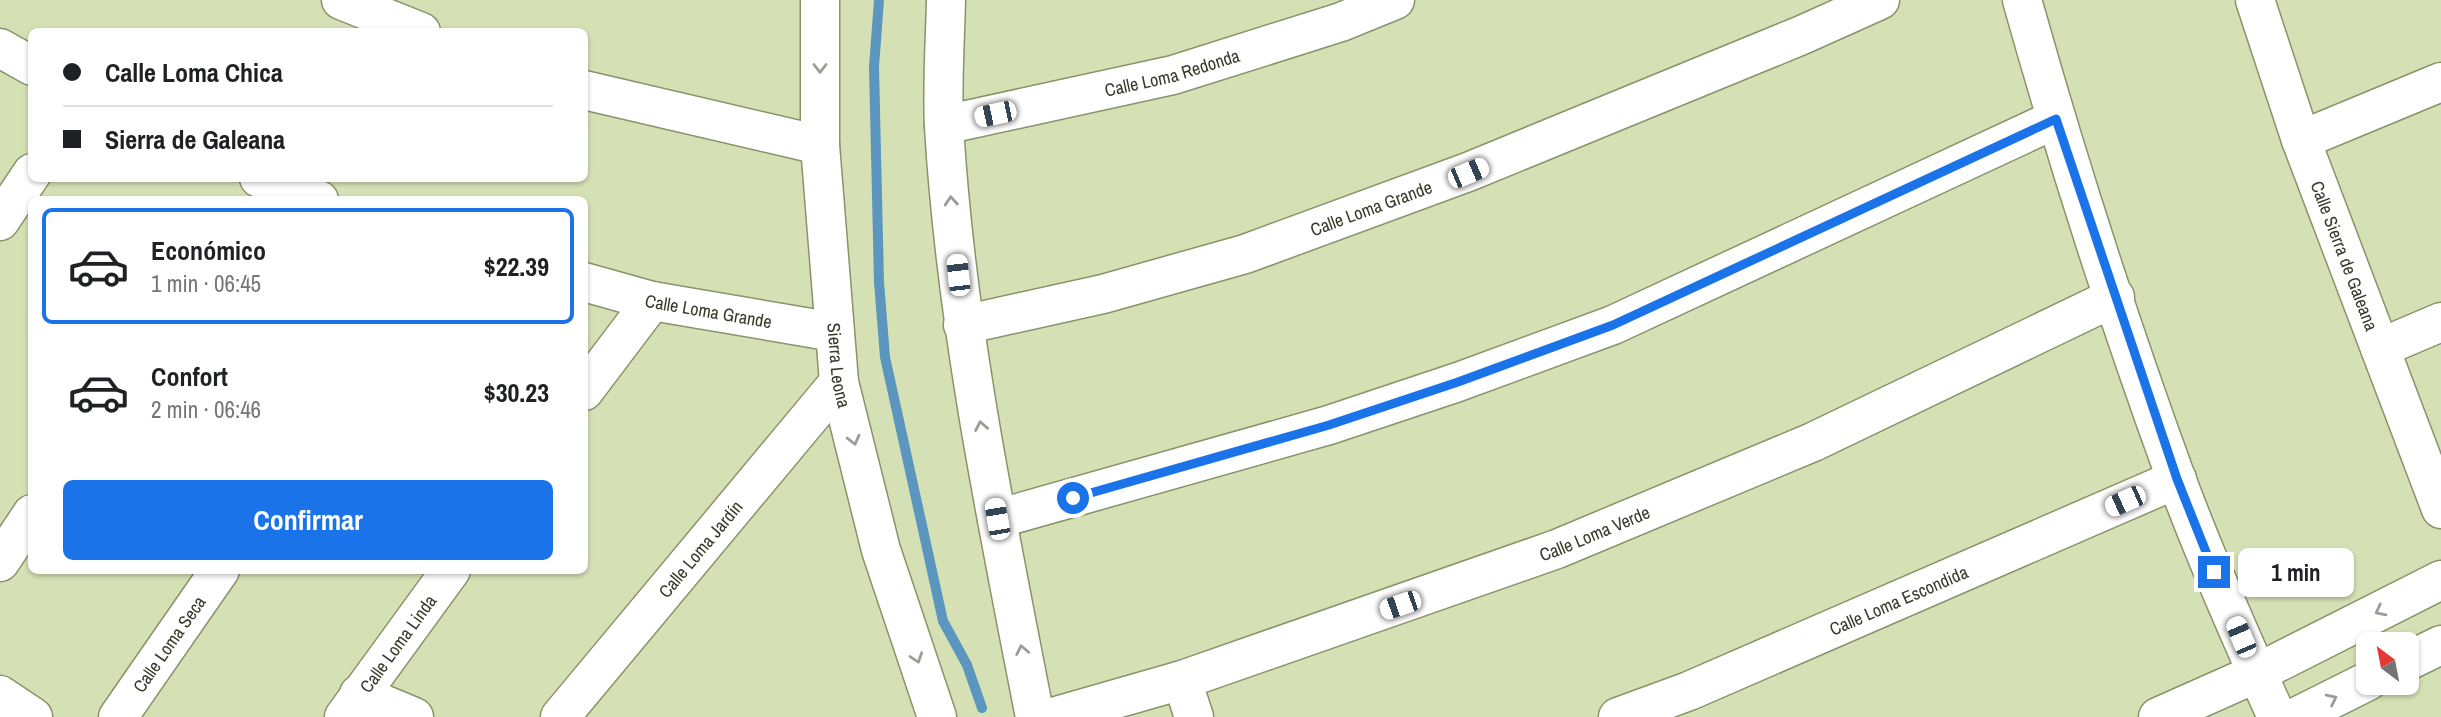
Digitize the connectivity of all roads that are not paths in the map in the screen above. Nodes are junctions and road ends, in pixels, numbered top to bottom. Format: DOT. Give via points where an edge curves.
graph roads {
  1 [pos="341,0"];
  2 [pos="820,0"];
  3 [pos="946,0"];
  4 [pos="1395,0"];
  5 [pos="1880,0"];
  6 [pos="2022,0"];
  7 [pos="2255,0"];
  8 [pos="411,28"];
  9 [pos="0,48"];
  10 [pos="28,64"];
  11 [pos="2441,82"];
  12 [pos="588,91"];
  13 [pos="2056,119"];
  14 [pos="944,125"];
  15 [pos="2301,140"];
  16 [pos="820,145"];
  17 [pos="28,179"];
  18 [pos="270,182"];
  19 [pos="308,196"];
  20 [pos="0,221"];
  21 [pos="588,283"];
  22 [pos="2115,297"];
  23 [pos="652,301"];
  24 [pos="2441,322"];
  25 [pos="963,325"];
  26 [pos="834,332"];
  27 [pos="2380,348"];
  28 [pos="839,382"];
  29 [pos="588,386"];
  30 [pos="2177,479"];
  31 [pos="2441,509"];
  32 [pos="997,519"];
  33 [pos="28,520"];
  34 [pos="0,562"];
  35 [pos="217,574"];
  36 [pos="448,574"];
  37 [pos="2441,580"];
  38 [pos="2441,645"];
  39 [pos="2419,656"];
  40 [pos="2257,673"];
  41 [pos="1182,680"];
  42 [pos="2356,687"];
  43 [pos="0,695"];
  44 [pos="351,706"];
  45 [pos="33,717"];
  46 [pos="118,717"];
  47 [pos="414,717"];
  48 [pos="560,717"];
  49 [pos="937,717"];
  50 [pos="1035,717"];
  51 [pos="1053,717"];
  52 [pos="1194,717"];
  53 [pos="1618,717"];
  54 [pos="2158,717"];
  55 [pos="2277,717"];
  56 [pos="2295,717"];
  1 -- 8 [label="street"];
  2 -- 16 [label="street, Sierra Leona, one-way"];
  3 -- 14 [label="street"];
  4 -- 14 [label="street, Calle Loma Redonda" via="1341,22 1173,75"];
  5 -- 25 [label="street, Calle Loma Grande" via="1468,173 1245,254 1103,294"];
  6 -- 13 [label="street"];
  7 -- 15 [label="street, Calle Sierra de Galeana"];
  9 -- 10 [label="street"];
  11 -- 15 [label="street"];
  12 -- 16 [label="street"];
  13 -- 22 [label="street"];
  13 -- 32 [label="street" via="1613,325 1329,425"];
  25 -- 14 [label="street, one-way"];
  15 -- 27 [label="street, Calle Sierra de Galeana"];
  16 -- 26 [label="street, Sierra Leona"];
  17 -- 20 [label="street"];
  18 -- 19 [label="street"];
  21 -- 23 [label="street, Calle Loma Grande"];
  22 -- 30 [label="street"];
  22 -- 41 [label="street, Calle Loma Verde" via="1813,442 1557,549"];
  23 -- 26 [label="street, Calle Loma Grande"];
  23 -- 29 [label="street"];
  24 -- 27 [label="street"];
  32 -- 25 [label="street, one-way"];
  26 -- 28 [label="street, Sierra Leona"];
  27 -- 31 [label="street, Calle Sierra de Galeana"];
  28 -- 48 [label="street, Calle Loma Jardín"];
  28 -- 49 [label="street, Sierra Leona, one-way" via="881,550"];
  30 -- 40 [label="street"];
  30 -- 53 [label="street, Calle Loma Escondida" via="1689,691"];
  50 -- 32 [label="street, one-way"];
  33 -- 34 [label="street"];
  35 -- 46 [label="street, Calle Loma Seca"];
  36 -- 44 [label="street, Calle Loma Linda"];
  37 -- 40 [label="street, one-way"];
  38 -- 39 [label="street"];
  40 -- 54 [label="street"];
  40 -- 55 [label="street"];
  41 -- 51 [label="street, Calle Loma Verde"];
  41 -- 52 [label="street"];
  56 -- 42 [label="street, one-way"];
  43 -- 45 [label="street"];
  44 -- 47 [label="street"];
}
